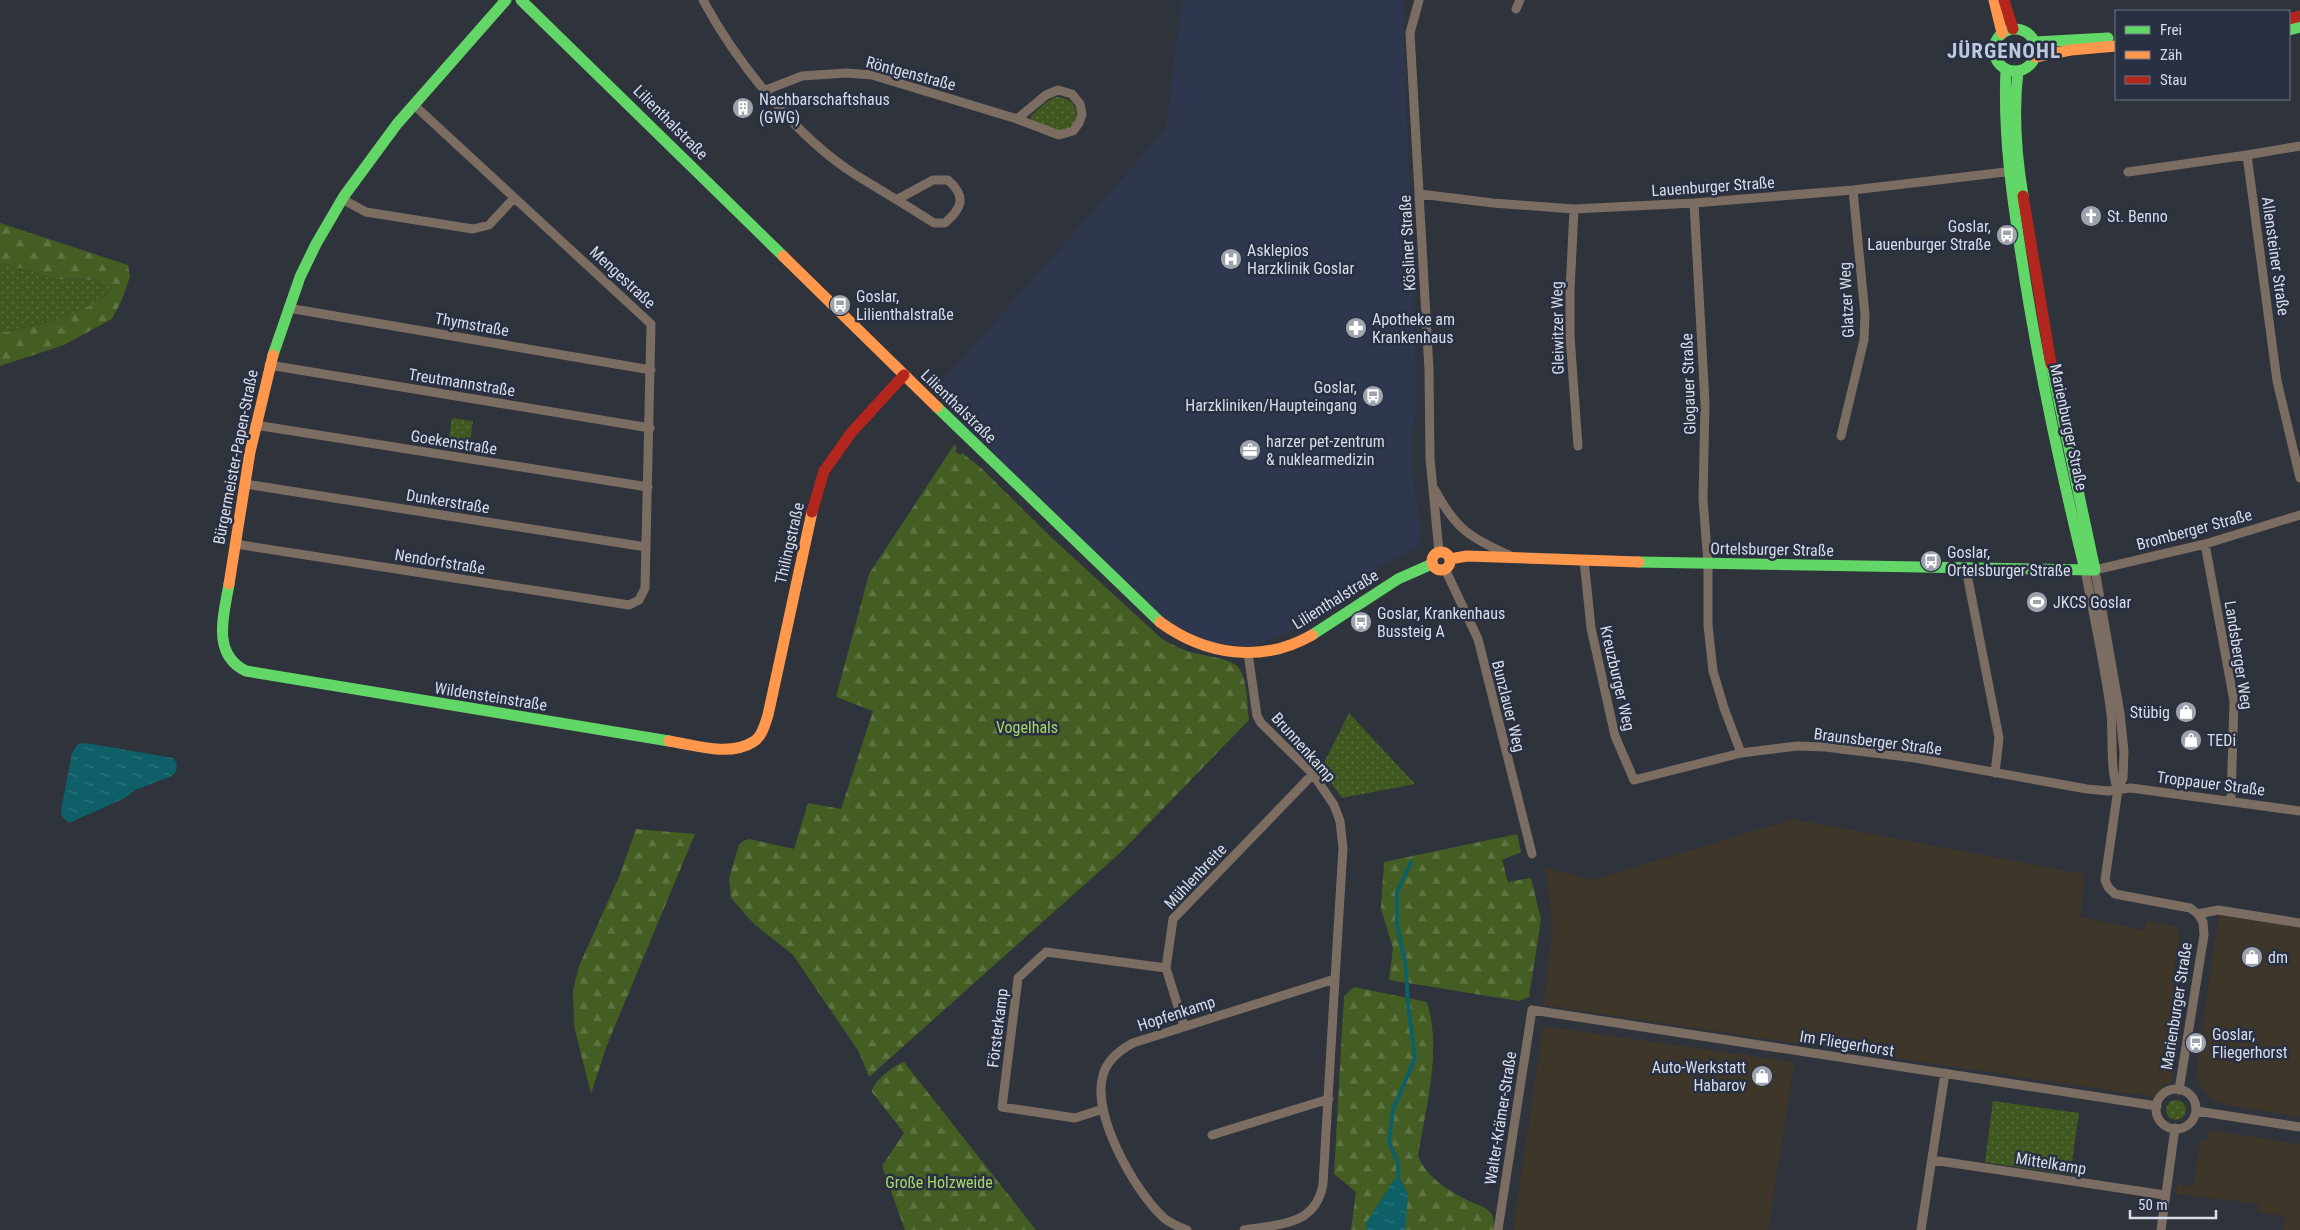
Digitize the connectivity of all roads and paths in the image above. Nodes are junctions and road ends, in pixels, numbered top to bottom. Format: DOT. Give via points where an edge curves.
graph roads {
  1 [pos="521,0"];
  2 [pos="703,0"];
  3 [pos="1419,0"];
  4 [pos="1520,0"];
  5 [pos="1994,0"];
  6 [pos="2004,0"];
  7 [pos="506,1"];
  8 [pos="1516,9"];
  9 [pos="2013,29"];
  10 [pos="2002,33"];
  11 [pos="2115,37"];
  12 [pos="2035,42"];
  13 [pos="2115,46"];
  14 [pos="2035,57"];
  15 [pos="2006,69"];
  16 [pos="2018,71"];
  17 [pos="766,90"];
  18 [pos="414,105"];
  19 [pos="1017,119"];
  20 [pos="2300,146"];
  21 [pos="2247,155"];
  22 [pos="2014,171"];
  23 [pos="2128,172"];
  24 [pos="1853,190"];
  25 [pos="1420,194"];
  26 [pos="514,198"];
  27 [pos="342,199"];
  28 [pos="898,199"];
  29 [pos="1694,203"];
  30 [pos="1574,209"];
  31 [pos="288,308"];
  32 [pos="269,365"];
  33 [pos="651,370"];
  34 [pos="904,375"];
  35 [pos="254,425"];
  36 [pos="650,428"];
  37 [pos="1840,436"];
  38 [pos="1578,446"];
  39 [pos="2300,478"];
  40 [pos="245,484"];
  41 [pos="1432,485"];
  42 [pos="648,487"];
  43 [pos="2300,515"];
  44 [pos="235,544"];
  45 [pos="2205,544"];
  46 [pos="646,547"];
  47 [pos="1438,552"];
  48 [pos="1516,558"];
  49 [pos="1584,560"];
  50 [pos="1432,564"];
  51 [pos="1447,564"];
  52 [pos="1708,564"];
  53 [pos="1966,569"];
  54 [pos="2090,570"];
  55 [pos="639,600"];
  56 [pos="1248,653"];
  57 [pos="226,658"];
  58 [pos="754,742"];
  59 [pos="1741,752"];
  60 [pos="1995,773"];
  61 [pos="1313,774"];
  62 [pos="2118,790"];
  63 [pos="2231,800"];
  64 [pos="2300,811"];
  65 [pos="1532,854"];
  66 [pos="2198,914"];
  67 [pos="2300,923"];
  68 [pos="1166,968"];
  69 [pos="1335,979"];
  70 [pos="1532,1010"];
  71 [pos="1184,1026"];
  72 [pos="1945,1073"];
  73 [pos="2179,1090"];
  74 [pos="1328,1099"];
  75 [pos="2157,1106"];
  76 [pos="1103,1109"];
  77 [pos="2196,1111"];
  78 [pos="2300,1127"];
  79 [pos="2175,1128"];
  80 [pos="1212,1135"];
  81 [pos="1932,1160"];
  82 [pos="2165,1195"];
  83 [pos="1186,1230"];
  84 [pos="1244,1230"];
  85 [pos="1498,1230"];
  86 [pos="1921,1230"];
  87 [pos="2160,1230"];
  1 -- 34 [label="street, Lilienthalstraße"];
  2 -- 17 [label="street" via="741,61"];
  3 -- 25 [label="street, Kösliner Straße" via="1410,33"];
  4 -- 8 [label="street"];
  5 -- 10 [label="street"];
  6 -- 9 [label="street"];
  7 -- 18 [label="street, Bürgermeister-Papen-Straße"];
  9 -- 10 [label="street"];
  9 -- 12 [label="street" via="2026,32"];
  10 -- 15 [label="street" via="1995,43 1994,55"];
  11 -- 12 [label="street"];
  12 -- 14 [label="street"];
  13 -- 14 [label="street"];
  14 -- 16 [label="street" via="2029,66"];
  15 -- 16 [label="street"];
  15 -- 22 [label="street, Marienburger Straße" via="2004,122"];
  16 -- 22 [label="street, Marienburger Straße" via="2013,106"];
  17 -- 19 [label="street, Röntgenstraße" via="802,76 872,75"];
  17 -- 28 [label="street" via="821,148 855,174"];
  18 -- 26 [label="street, Mengestraße"];
  18 -- 27 [label="street, Bürgermeister-Papen-Straße" via="376,150"];
  19 -- 19 [label="street, Röntgenstraße" via="1059,135 1073,131 1082,114 1080,104 1072,94 1058,90 1046,94"];
  20 -- 21 [label="street"];
  21 -- 23 [label="street"];
  21 -- 39 [label="street, Allensteiner Straße" via="2278,381"];
  22 -- 24 [label="street, Lauenburger Straße"];
  22 -- 54 [label="street, Marienburger Straße"];
  24 -- 29 [label="street, Lauenburger Straße"];
  24 -- 37 [label="street, Glatzer Weg" via="1865,316 1864,340"];
  25 -- 30 [label="street, Lauenburger Straße"];
  25 -- 41 [label="street, Kösliner Straße"];
  26 -- 27 [label="street" via="488,225 473,229 366,212"];
  26 -- 33 [label="street, Mengestraße" via="652,324"];
  27 -- 31 [label="street, Bürgermeister-Papen-Straße" via="300,276"];
  28 -- 28 [label="street" via="934,223 945,223 956,213 961,202 958,190 948,180 933,180"];
  29 -- 30 [label="street, Lauenburger Straße"];
  29 -- 52 [label="street, Glogauer Straße" via="1705,403 1703,499"];
  30 -- 38 [label="street, Gleiwitzer Weg" via="1570,336"];
  31 -- 32 [label="street, Bürgermeister-Papen-Straße"];
  31 -- 33 [label="street, Thymstraße"];
  32 -- 35 [label="street, Bürgermeister-Papen-Straße"];
  32 -- 36 [label="street, Treutmannstraße"];
  33 -- 36 [label="street, Mengestraße"];
  34 -- 56 [label="street, Lilienthalstraße" via="1150,615 1196,644"];
  34 -- 58 [label="street, Thilingstraße" via="851,433 824,471 809,522 768,715"];
  35 -- 40 [label="street, Bürgermeister-Papen-Straße"];
  35 -- 42 [label="street, Goekenstraße"];
  36 -- 42 [label="street, Mengestraße"];
  40 -- 44 [label="street, Bürgermeister-Papen-Straße"];
  40 -- 46 [label="street, Dunkerstraße"];
  41 -- 47 [label="street, Kösliner Straße"];
  41 -- 48 [label="street, Kösliner Straße" via="1457,525 1487,546"];
  42 -- 46 [label="street, Mengestraße"];
  43 -- 45 [label="street, Bromberger Straße"];
  44 -- 55 [label="street, Nendorfstraße" via="629,605"];
  44 -- 57 [label="street, Bürgermeister-Papen-Straße" via="222,633"];
  45 -- 54 [label="street, Bromberger Straße"];
  45 -- 63 [label="street, Landsberger Weg" via="2234,701"];
  46 -- 55 [label="street, Mengestraße" via="645,588"];
  47 -- 50 [label="street" via="1433,555"];
  47 -- 51 [label="street" via="1445,552"];
  48 -- 49 [label="street, Ortelsburger Straße"];
  48 -- 51 [label="street, Ortelsburger Straße" via="1467,556"];
  49 -- 52 [label="street, Ortelsburger Straße"];
  49 -- 59 [label="street, Kreuzburger Weg" via="1591,628 1614,736 1634,780"];
  50 -- 51 [label="street" via="1436,569"];
  50 -- 56 [label="street, Lilienthalstraße" via="1396,580 1305,639"];
  51 -- 65 [label="street, Bunzlauer Weg" via="1478,639"];
  52 -- 53 [label="street, Ortelsburger Straße"];
  52 -- 59 [label="street" via="1708,625 1713,671"];
  53 -- 54 [label="street, Ortelsburger Straße"];
  53 -- 60 [label="street" via="1999,738"];
  54 -- 62 [label="street, Marienburger Straße" via="2111,714 2114,781"];
  56 -- 61 [label="street, Brunnenkamp" via="1261,724"];
  57 -- 58 [label="street, Wildensteinstraße" via="243,671 253,674 719,750 735,749"];
  59 -- 60 [label="street, Braunsberger Straße" via="1797,746 1825,747 1916,758"];
  60 -- 62 [label="street, Braunsberger Straße" via="2087,789"];
  61 -- 68 [label="street, Mühlenbreite" via="1174,919"];
  61 -- 69 [label="street, Brunnenkamp" via="1334,805 1342,834"];
  62 -- 63 [label="street, Troppauer Straße" via="2131,788"];
  62 -- 66 [label="street, Marienburger Straße" via="2104,872 2108,887 2115,894 2190,908"];
  63 -- 64 [label="street, Troppauer Straße"];
  66 -- 67 [label="street" via="2218,910"];
  66 -- 73 [label="street, Marienburger Straße" via="2202,922 2202,950"];
  68 -- 71 [label="street, Mühlenbreite"];
  68 -- 76 [label="street, Försterkamp" via="1046,952 1018,978 1002,1107 1075,1118"];
  69 -- 71 [label="street, Hopfenkamp"];
  69 -- 74 [label="street"];
  70 -- 72 [label="street, Im Fliegerhorst"];
  70 -- 85 [label="street, Walter-Krämer-Straße"];
  71 -- 76 [label="street, Hopfenkamp" via="1133,1043 1117,1053 1103,1075"];
  72 -- 75 [label="street, Im Fliegerhorst"];
  72 -- 81 [label="street"];
  73 -- 75 [label="street" via="2166,1092"];
  73 -- 77 [label="street" via="2192,1096"];
  74 -- 80 [label="street"];
  74 -- 84 [label="street" via="1323,1184 1315,1207 1289,1222"];
  75 -- 79 [label="street" via="2161,1121"];
  76 -- 83 [label="street, Hopfenkamp" via="1115,1145 1130,1174 1164,1218"];
  77 -- 78 [label="street"];
  77 -- 79 [label="street" via="2190,1123"];
  79 -- 82 [label="street"];
  81 -- 82 [label="street, Mittelkamp"];
  81 -- 86 [label="street"];
  82 -- 87 [label="street"];
}
